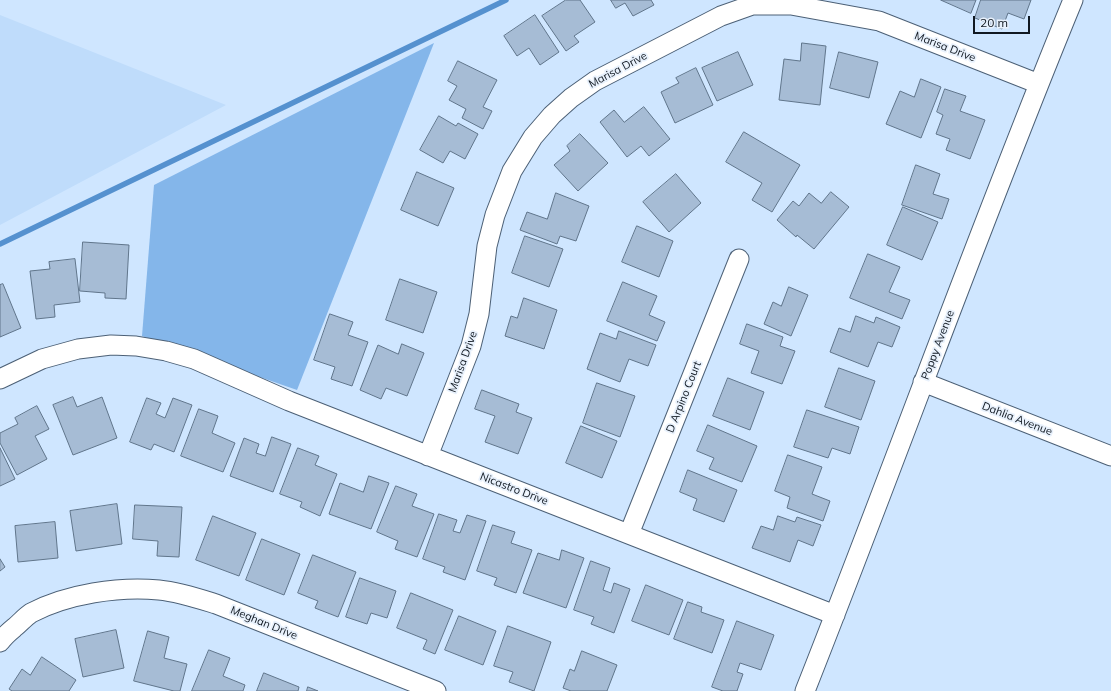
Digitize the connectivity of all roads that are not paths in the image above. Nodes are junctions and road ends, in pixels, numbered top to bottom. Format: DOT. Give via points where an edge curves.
graph roads {
  1 [pos="1073,0"];
  2 [pos="1039,84"];
  3 [pos="739,259"];
  4 [pos="0,379"];
  5 [pos="923,382"];
  6 [pos="428,456"];
  7 [pos="1111,456"];
  8 [pos="629,534"];
  9 [pos="835,615"];
  10 [pos="0,642"];
  11 [pos="436,691"];
  12 [pos="805,691"];
  1 -- 2 [label="street, Poppy Avenue"];
  2 -- 5 [label="street, Poppy Avenue"];
  2 -- 6 [label="street, Marisa Drive" via="879,21 791,5 752,5 722,16 595,81 552,115 533,137 512,172 495,215 487,246 479,314 471,346"];
  3 -- 8 [label="street, D Arpino Court"];
  4 -- 6 [label="street, Nicastro Drive" via="42,359 78,349 136,346 166,351 194,359 289,401"];
  5 -- 7 [label="street, Dahlia Avenue"];
  5 -- 9 [label="street, Poppy Avenue"];
  6 -- 8 [label="street, Nicastro Drive"];
  8 -- 9 [label="street, Nicastro Drive"];
  9 -- 12 [label="street, Poppy Avenue"];
  10 -- 11 [label="street, Meghan Drive" via="30,614 55,603 85,594 133,588 160,590 216,604"];
}
